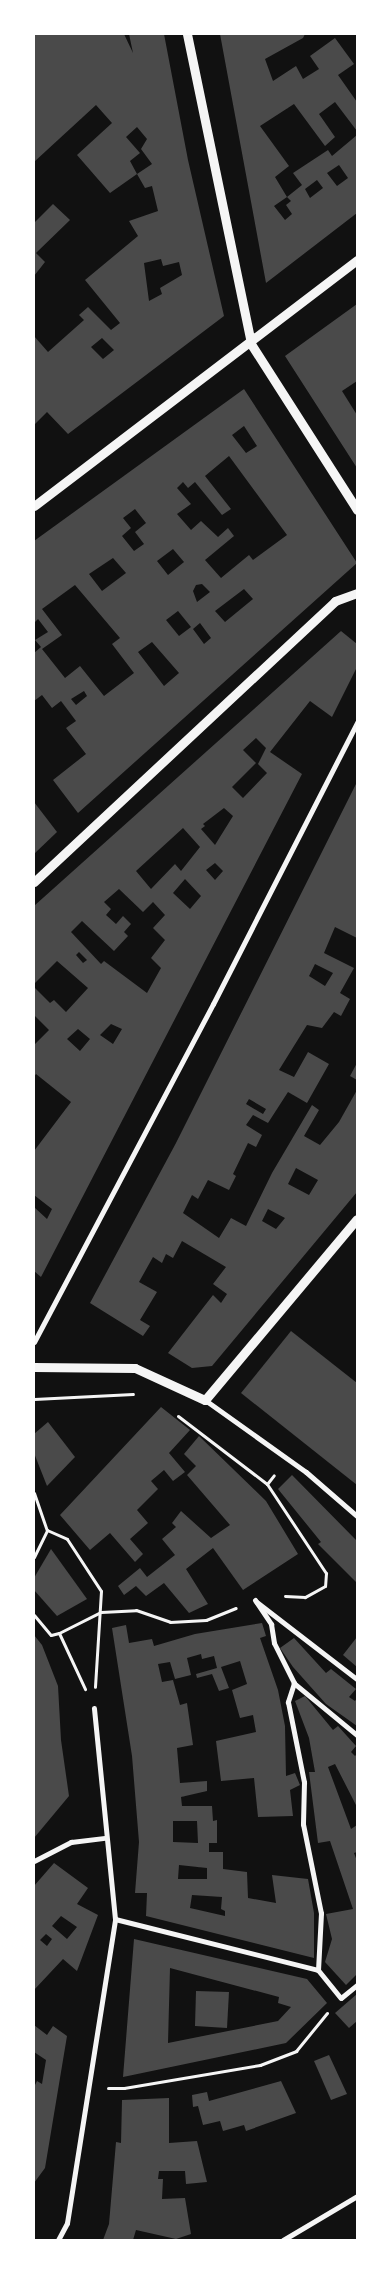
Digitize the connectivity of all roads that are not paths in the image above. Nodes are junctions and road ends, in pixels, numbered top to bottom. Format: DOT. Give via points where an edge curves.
graph roads {
  1 [pos="187,34"];
  2 [pos="357,260"];
  3 [pos="251,344"];
  4 [pos="34,506"];
  5 [pos="357,510"];
  6 [pos="357,593"];
  7 [pos="357,722"];
  8 [pos="34,882"];
  9 [pos="357,1219"];
  10 [pos="34,1342"];
  11 [pos="34,1367"];
  12 [pos="205,1400"];
  13 [pos="357,1516"];
  14 [pos="254,1600"];
  15 [pos="357,1679"];
  16 [pos="294,1682"];
  17 [pos="94,1708"];
  18 [pos="357,1735"];
  19 [pos="105,1838"];
  20 [pos="34,1861"];
  21 [pos="115,1919"];
  22 [pos="318,1970"];
  23 [pos="357,1985"];
  24 [pos="341,1998"];
  25 [pos="357,2196"];
  26 [pos="58,2240"];
  27 [pos="283,2240"];
  1 -- 3 [label="street"];
  2 -- 3 [label="street"];
  3 -- 4 [label="street"];
  3 -- 5 [label="street"];
  6 -- 8 [label="street" via="336,601"];
  7 -- 10 [label="street" via="213,1004"];
  9 -- 12 [label="street"];
  11 -- 12 [label="street" via="135,1368"];
  12 -- 13 [label="street" via="306,1472"];
  14 -- 15 [label="street"];
  14 -- 16 [label="street" via="271,1624 274,1643"];
  16 -- 18 [label="street"];
  16 -- 22 [label="street" via="288,1702 304,1782 303,1824 321,1913"];
  17 -- 19 [label="street"];
  19 -- 20 [label="street" via="71,1842"];
  19 -- 21 [label="street"];
  21 -- 22 [label="street"];
  21 -- 26 [label="street" via="68,2223"];
  22 -- 24 [label="street"];
  23 -- 24 [label="street"];
  25 -- 27 [label="street"];
}
